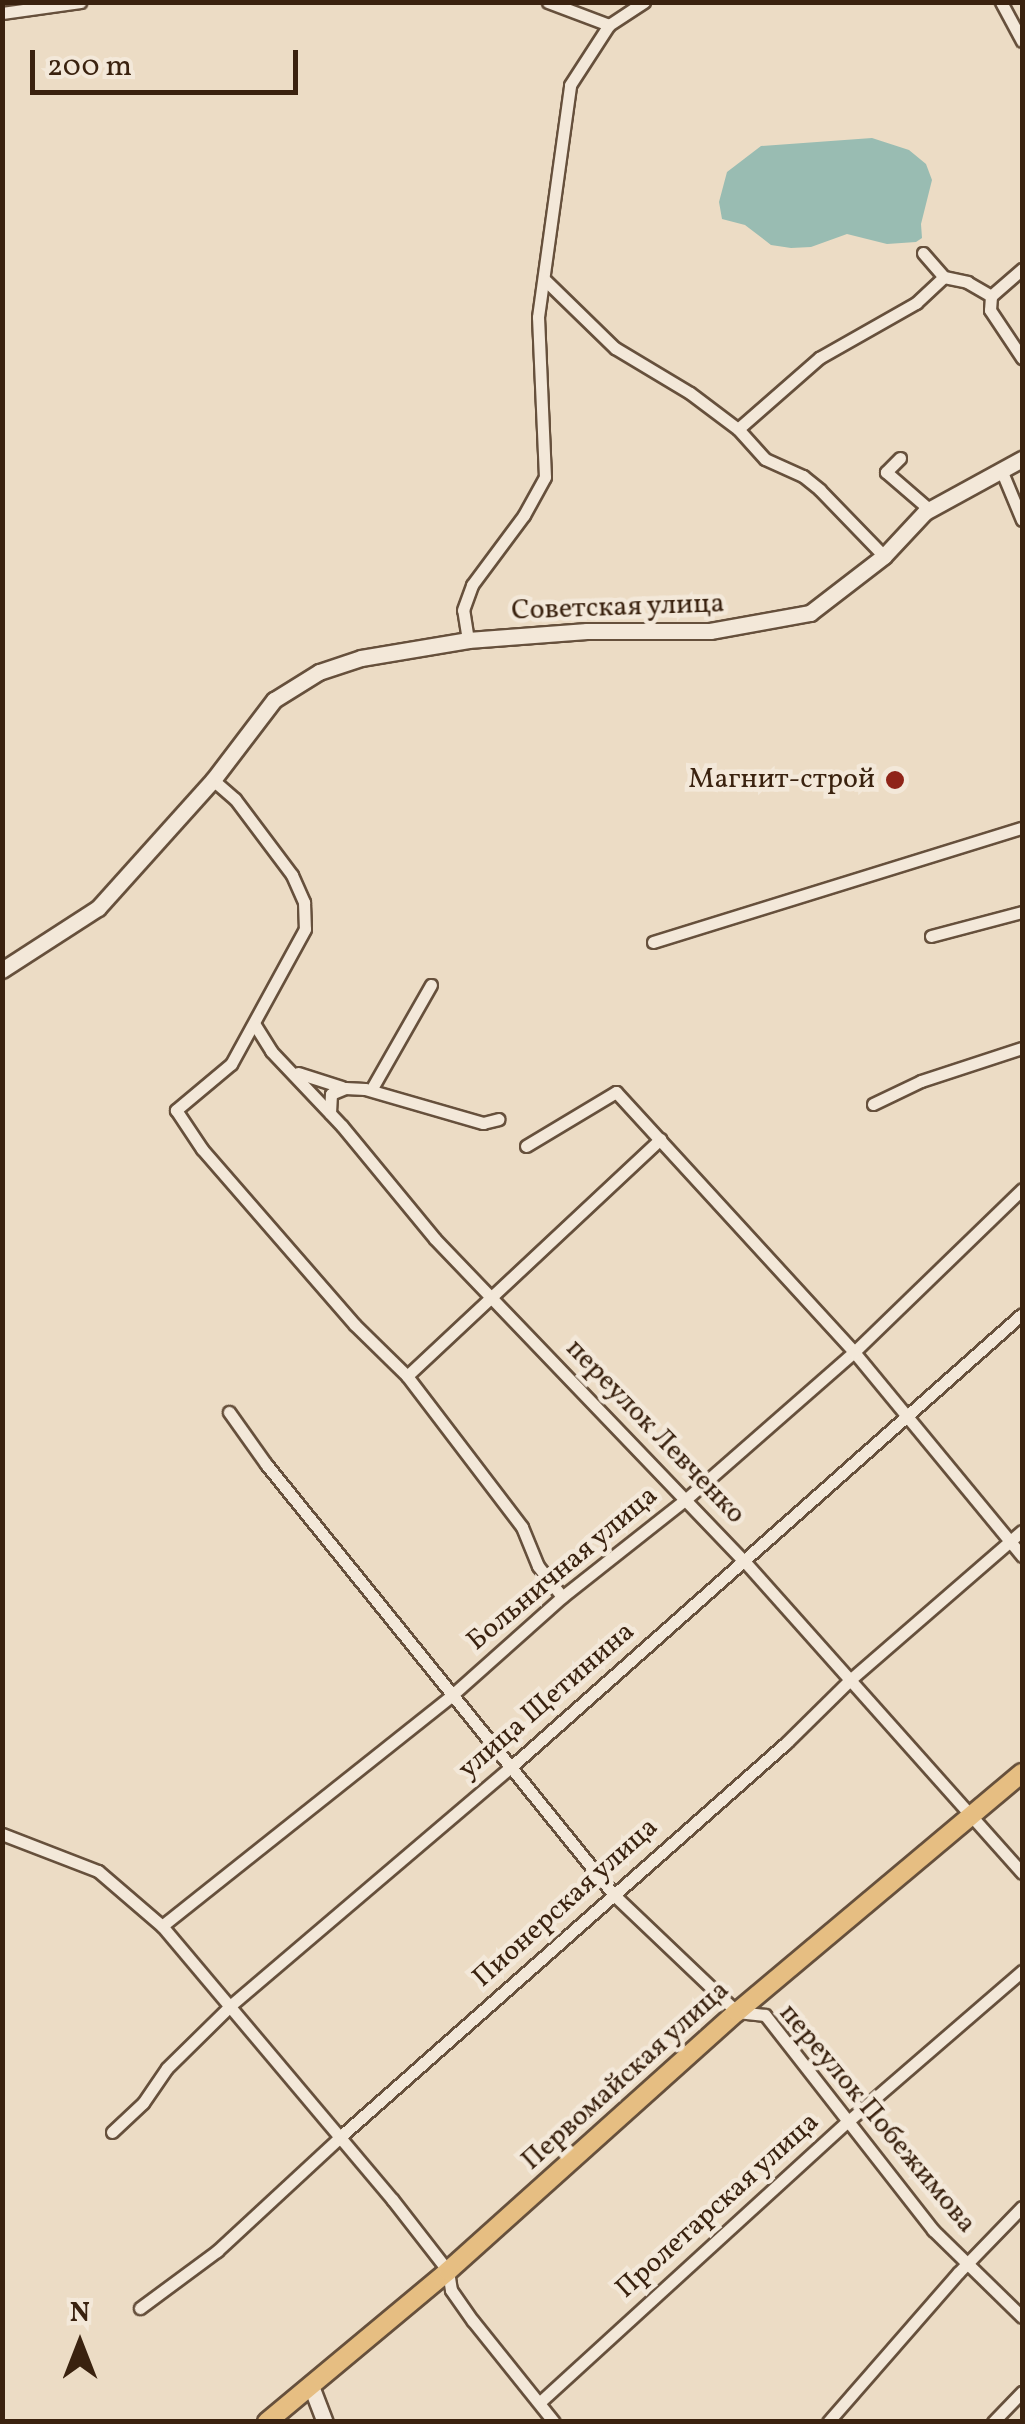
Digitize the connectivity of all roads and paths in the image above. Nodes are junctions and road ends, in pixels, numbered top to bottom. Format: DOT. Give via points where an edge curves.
graph roads {
  1 [pos="80,2"];
  2 [pos="548,2"];
  3 [pos="644,2"];
  4 [pos="1001,2"];
  5 [pos="2,13"];
  6 [pos="609,25"];
  7 [pos="1022,41"];
  8 [pos="923,253"];
  9 [pos="1022,269"];
  10 [pos="944,277"];
  11 [pos="545,280"];
  12 [pos="990,296"];
  13 [pos="1022,358"];
  14 [pos="738,430"];
  15 [pos="900,458"];
  16 [pos="1022,459"];
  17 [pos="1002,472"];
  18 [pos="930,510"];
  19 [pos="1022,520"];
  20 [pos="884,556"];
  21 [pos="468,640"];
  22 [pos="213,780"];
  23 [pos="1022,828"];
  24 [pos="1022,912"];
  25 [pos="931,936"];
  26 [pos="653,942"];
  27 [pos="2,970"];
  28 [pos="431,984"];
  29 [pos="255,1025"];
  30 [pos="1022,1048"];
  31 [pos="290,1069"];
  32 [pos="345,1088"];
  33 [pos="370,1090"];
  34 [pos="873,1104"];
  35 [pos="330,1113"];
  36 [pos="498,1119"];
  37 [pos="660,1139"];
  38 [pos="526,1146"];
  39 [pos="1022,1189"];
  40 [pos="490,1297"];
  41 [pos="1022,1314"];
  42 [pos="854,1352"];
  43 [pos="406,1376"];
  44 [pos="229,1412"];
  45 [pos="909,1416"];
  46 [pos="685,1500"];
  47 [pos="1022,1532"];
  48 [pos="1010,1541"];
  49 [pos="1022,1556"];
  50 [pos="745,1562"];
  51 [pos="562,1597"];
  52 [pos="851,1679"];
  53 [pos="451,1696"];
  54 [pos="512,1766"];
  55 [pos="1022,1772"];
  56 [pos="973,1816"];
  57 [pos="2,1834"];
  58 [pos="1022,1873"];
  59 [pos="614,1895"];
  60 [pos="162,1926"];
  61 [pos="1022,1970"];
  62 [pos="231,2005"];
  63 [pos="737,2012"];
  64 [pos="846,2123"];
  65 [pos="112,2132"];
  66 [pos="341,2136"];
  67 [pos="1022,2207"];
  68 [pos="968,2265"];
  69 [pos="448,2271"];
  70 [pos="140,2308"];
  71 [pos="1022,2317"];
  72 [pos="311,2386"];
  73 [pos="1022,2392"];
  74 [pos="540,2402"];
  75 [pos="267,2422"];
  76 [pos="325,2422"];
  77 [pos="554,2422"];
  78 [pos="828,2422"];
  79 [pos="993,2422"];
  1 -- 5 [label="street"];
  2 -- 6 [label="street"];
  3 -- 6 [label="street"];
  4 -- 7 [label="street"];
  6 -- 11 [label="street" via="570,85"];
  8 -- 10 [label="street"];
  9 -- 12 [label="street"];
  10 -- 12 [label="street"];
  10 -- 14 [label="street" via="916,303 819,358"];
  11 -- 14 [label="street" via="615,348"];
  11 -- 21 [label="street" via="538,318 545,477 472,584 463,610"];
  12 -- 13 [label="street" via="990,310"];
  14 -- 20 [label="street" via="765,459 820,490"];
  15 -- 18 [label="street" via="886,472"];
  16 -- 17 [label="street, Советская улица"];
  17 -- 18 [label="street, Советская улица"];
  17 -- 19 [label="street"];
  18 -- 20 [label="street, Советская улица"];
  20 -- 21 [label="street, Советская улица" via="810,614 758,626"];
  21 -- 22 [label="street, Советская улица" via="319,672 274,700"];
  22 -- 27 [label="street, Советская улица" via="98,908"];
  22 -- 29 [label="street" via="260,830 304,902 305,928"];
  23 -- 26 [label="street"];
  24 -- 25 [label="street"];
  28 -- 33 [label="street"];
  29 -- 31 [label="street, переулок Левченко"];
  29 -- 43 [label="street" via="231,1064 176,1110 202,1149"];
  30 -- 34 [label="street"];
  31 -- 32 [label="street"];
  31 -- 35 [label="street, переулок Левченко"];
  32 -- 33 [label="street"];
  32 -- 35 [label="street" via="332,1094"];
  33 -- 36 [label="street" via="468,1120"];
  35 -- 40 [label="street, переулок Левченко"];
  37 -- 38 [label="street" via="616,1092"];
  37 -- 40 [label="street"];
  37 -- 42 [label="street"];
  39 -- 42 [label="street, Больничная улица"];
  40 -- 43 [label="street"];
  40 -- 46 [label="street, переулок Левченко"];
  41 -- 45 [label="street, улица Щетинина"];
  42 -- 45 [label="street"];
  42 -- 46 [label="street, Больничная улица"];
  43 -- 51 [label="street" via="522,1527 538,1566"];
  44 -- 53 [label="street, переулок Побежимова"];
  45 -- 48 [label="street"];
  45 -- 50 [label="street, улица Щетинина"];
  46 -- 50 [label="street, переулок Левченко"];
  46 -- 51 [label="street, Больничная улица"];
  47 -- 48 [label="street, Пионерская улица"];
  48 -- 49 [label="street"];
  48 -- 52 [label="street, Пионерская улица"];
  50 -- 52 [label="street, переулок Левченко"];
  50 -- 54 [label="street, улица Щетинина"];
  51 -- 53 [label="street, Больничная улица"];
  52 -- 56 [label="street, переулок Левченко"];
  52 -- 59 [label="street, Пионерская улица"];
  53 -- 54 [label="street, переулок Побежимова"];
  53 -- 60 [label="street, Больничная улица"];
  54 -- 59 [label="street, переулок Побежимова"];
  54 -- 62 [label="street, улица Щетинина"];
  55 -- 56 [label="main road, Первомайская улица"];
  56 -- 58 [label="street, переулок Левченко"];
  56 -- 63 [label="main road, Первомайская улица"];
  57 -- 60 [label="street" via="98,1871"];
  59 -- 63 [label="street, переулок Побежимова"];
  59 -- 66 [label="street, Пионерская улица"];
  60 -- 62 [label="street"];
  61 -- 64 [label="street, Пролетарская улица"];
  62 -- 65 [label="street, улица Щетинина"];
  62 -- 66 [label="street"];
  63 -- 64 [label="street, переулок Побежимова" via="764,2015"];
  63 -- 69 [label="main road, Первомайская улица"];
  64 -- 68 [label="street, переулок Побежимова"];
  64 -- 74 [label="street, Пролетарская улица"];
  66 -- 69 [label="street"];
  66 -- 70 [label="street, Пионерская улица" via="217,2251"];
  67 -- 68 [label="street"];
  68 -- 71 [label="street, переулок Побежимова"];
  68 -- 78 [label="street"];
  69 -- 72 [label="main road, Первомайская улица"];
  69 -- 74 [label="street" via="451,2290"];
  72 -- 75 [label="main road, Первомайская улица"];
  72 -- 76 [label="street"];
  73 -- 79 [label="street"];
  74 -- 77 [label="street"];
}
